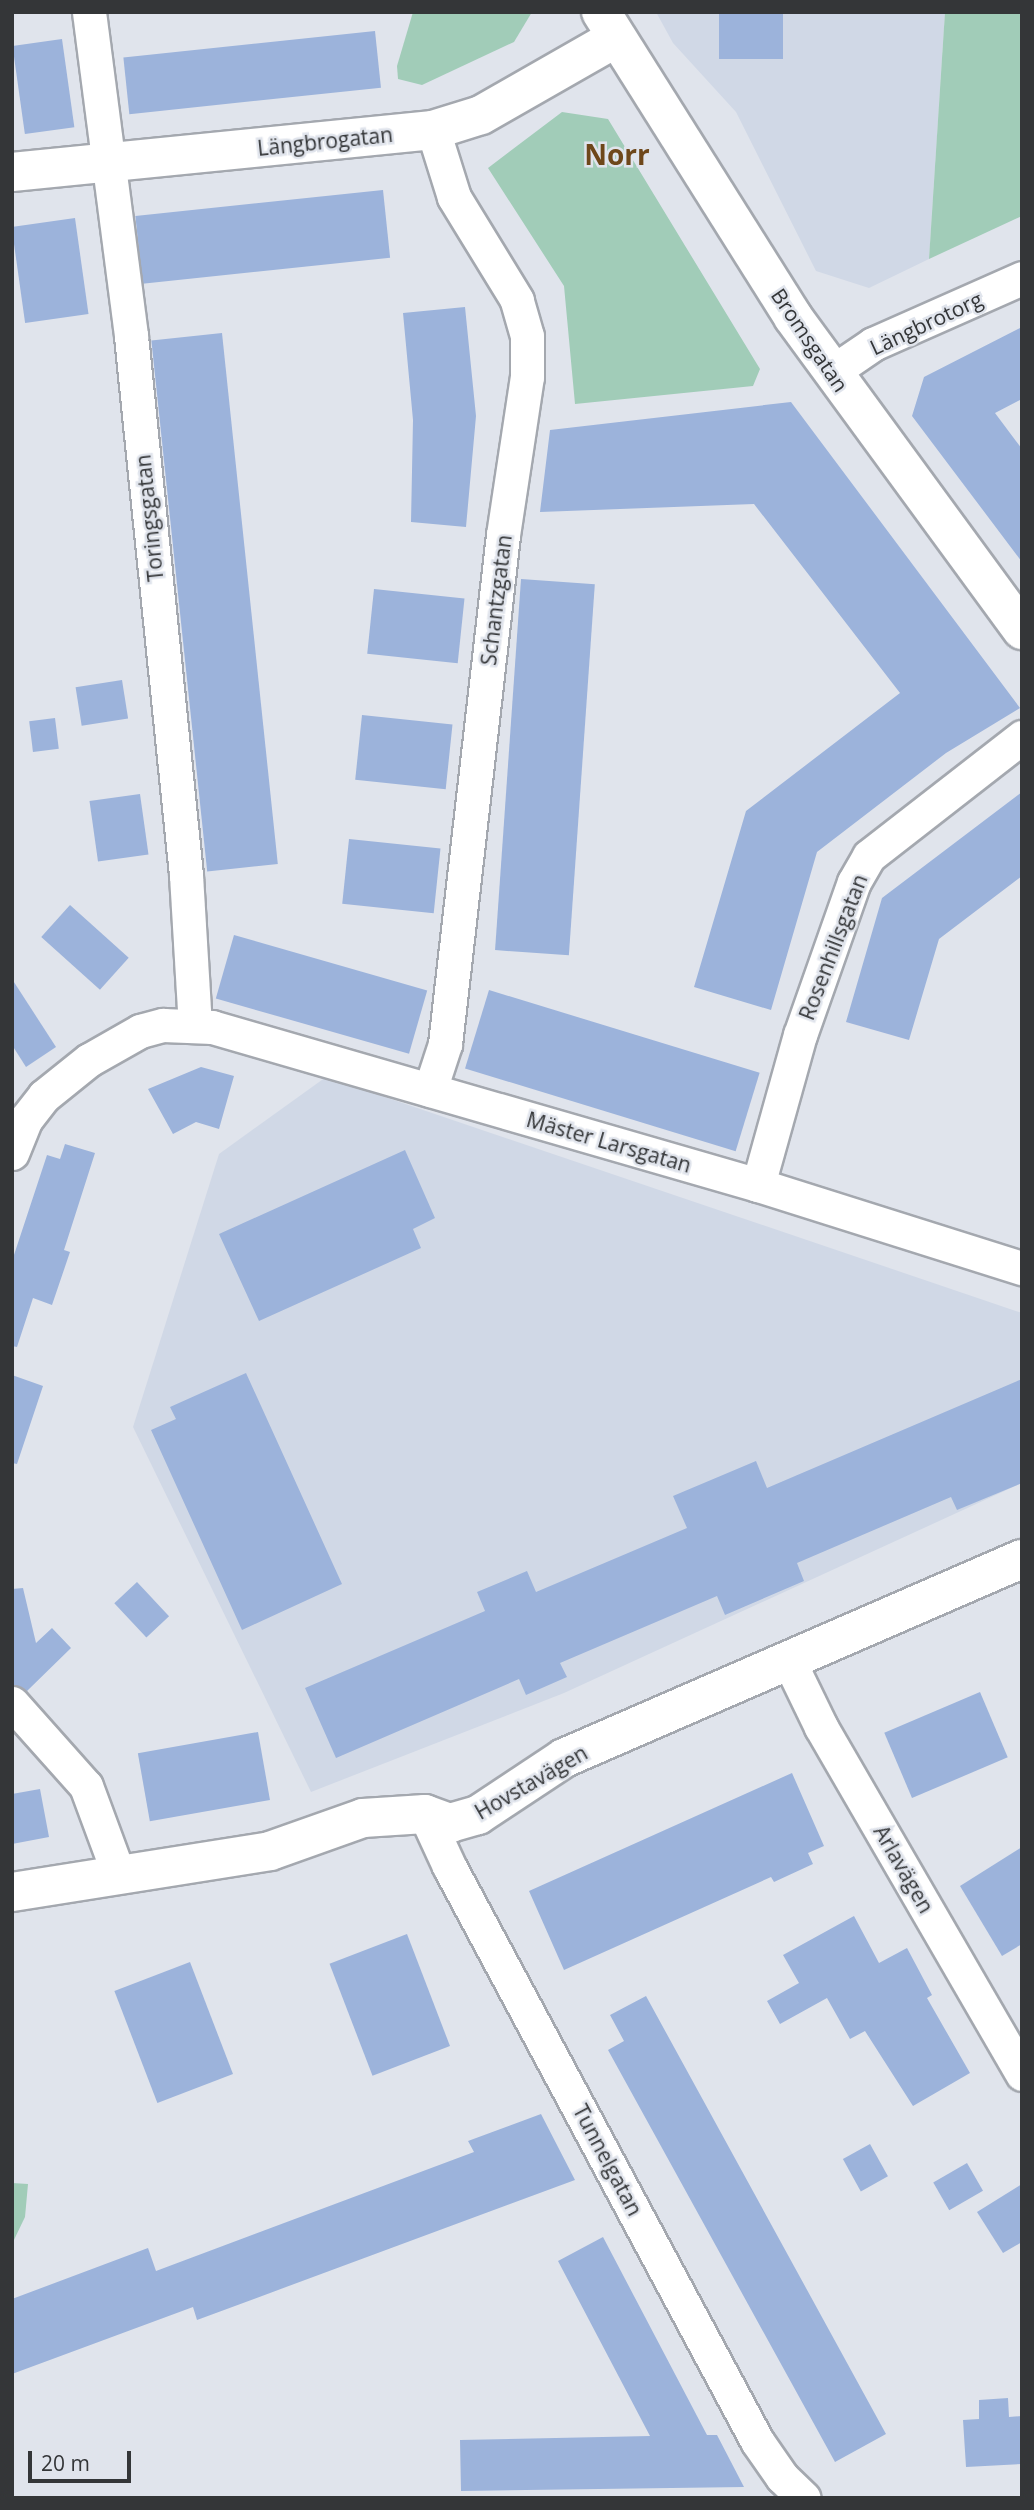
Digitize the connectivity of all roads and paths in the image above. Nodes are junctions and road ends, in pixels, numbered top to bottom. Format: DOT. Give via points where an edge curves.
graph roads {
  1 [pos="89,12"];
  2 [pos="608,25"];
  3 [pos="433,130"];
  4 [pos="111,162"];
  5 [pos="12,172"];
  6 [pos="1022,278"];
  7 [pos="832,372"];
  8 [pos="1022,630"];
  9 [pos="1022,737"];
  10 [pos="195,1026"];
  11 [pos="430,1090"];
  12 [pos="12,1153"];
  13 [pos="758,1185"];
  14 [pos="1022,1268"];
  15 [pos="1022,1559"];
  16 [pos="789,1661"];
  17 [pos="12,1703"];
  18 [pos="425,1814"];
  19 [pos="119,1875"];
  20 [pos="12,1892"];
  21 [pos="1022,2074"];
  22 [pos="804,2498"];
  1 -- 4 [label="street, Toringsgatan"];
  2 -- 3 [label="street, Längbrogatan" via="481,115"];
  2 -- 7 [label="street, Bromsgatan"];
  3 -- 4 [label="street, Längbrogatan"];
  3 -- 11 [label="street, Schantzgatan" via="454,197 517,300 527,336 527,377 503,535 446,1044"];
  4 -- 5 [label="street, Längbrogatan"];
  4 -- 10 [label="street, Toringsgatan" via="186,875"];
  6 -- 7 [label="street, Längbrotorg" via="873,344"];
  7 -- 8 [label="street, Bromsgatan"];
  9 -- 13 [label="street, Rosenhillsgatan" via="869,856 854,881 800,1035"];
  10 -- 11 [label="street, Mäster Larsgatan" via="212,1027"];
  10 -- 12 [label="street, Mäster Larsgatan" via="163,1025 140,1031 89,1060 44,1096 26,1119"];
  11 -- 13 [label="street, Mäster Larsgatan"];
  13 -- 14 [label="street, Mäster Larsgatan"];
  15 -- 16 [label="street, Hovstavägen"];
  16 -- 18 [label="street, Hovstavägen" via="564,1758 478,1815 450,1823"];
  16 -- 21 [label="street, Arlavägen" via="821,1727"];
  17 -- 19 [label="street" via="86,1786"];
  18 -- 19 [label="street, Hovstavägen" via="363,1818 270,1851"];
  18 -- 22 [label="street, Tunnelgatan" via="757,2441 782,2477"];
  19 -- 20 [label="street, Hovstavägen"];
}
